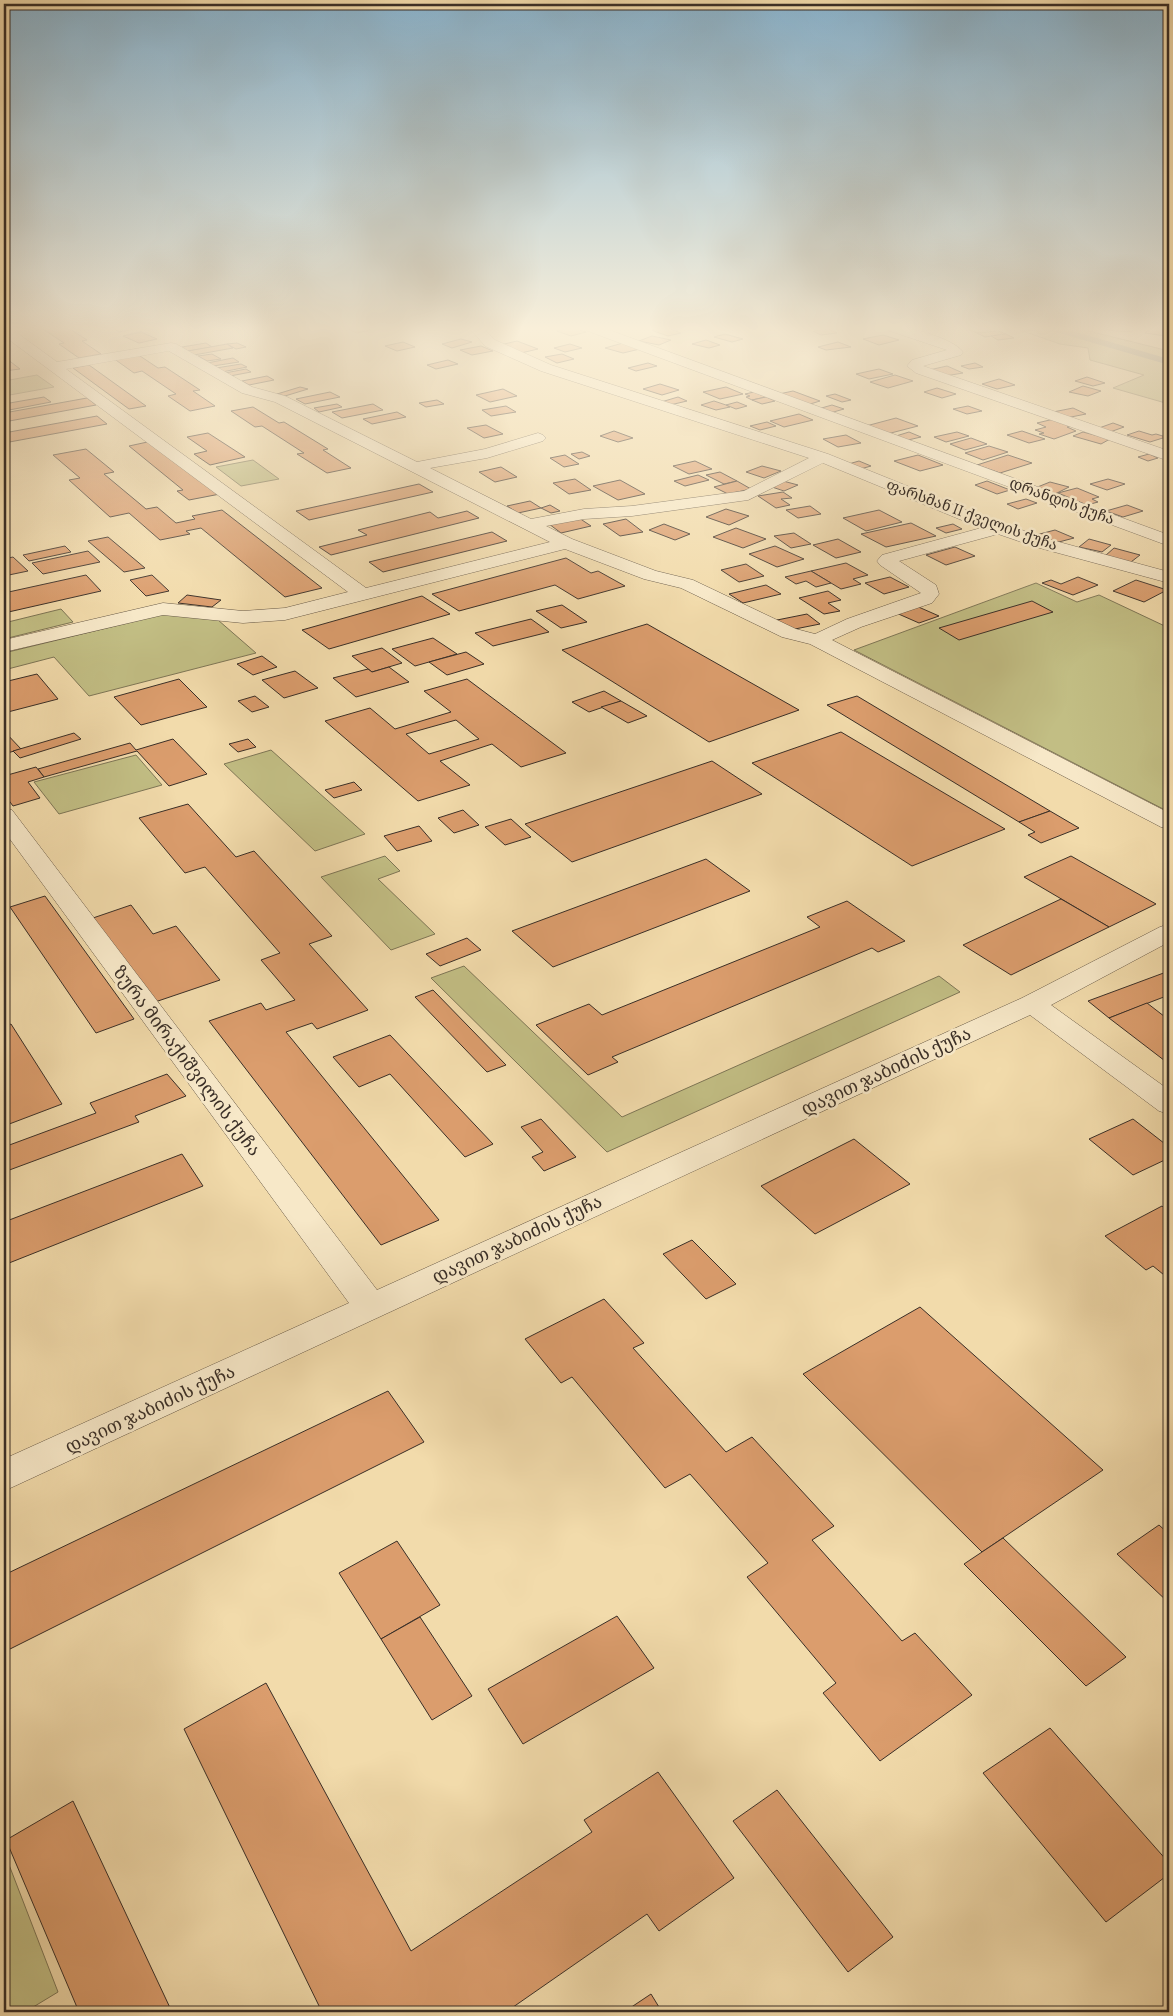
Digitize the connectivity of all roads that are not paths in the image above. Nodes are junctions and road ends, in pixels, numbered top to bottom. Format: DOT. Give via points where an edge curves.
graph roads {
  1 [pos="127,421"];
  2 [pos="324,421"];
  3 [pos="709,421"];
  4 [pos="845,421"];
  5 [pos="1068,421"];
  6 [pos="538,438"];
  7 [pos="1169,456"];
  8 [pos="822,458"];
  9 [pos="415,467"];
  10 [pos="529,524"];
  11 [pos="999,528"];
  12 [pos="1169,541"];
  13 [pos="566,543"];
  14 [pos="1169,578"];
  15 [pos="362,594"];
  16 [pos="817,640"];
  17 [pos="4,646"];
  18 [pos="4,815"];
  19 [pos="1169,822"];
  20 [pos="1169,932"];
  21 [pos="1032,1004"];
  22 [pos="1169,1104"];
  23 [pos="371,1307"];
  24 [pos="4,1476"];
  1 -- 15 [label="street"];
  2 -- 9 [label="street"];
  3 -- 8 [label="street, ფარსმან II ქველის ქუჩა"];
  4 -- 12 [label="street, დრანდის ქუჩა"];
  5 -- 7 [label="street"];
  6 -- 9 [label="street" via="487,454"];
  8 -- 10 [label="street" via="748,495 632,511 584,514"];
  8 -- 11 [label="street, ფარსმან II ქველის ქუჩა"];
  9 -- 10 [label="street"];
  10 -- 13 [label="street"];
  11 -- 14 [label="street, ფარსმან II ქველის ქუჩა"];
  11 -- 16 [label="street" via="888,558 886,561 929,589 930,594"];
  13 -- 15 [label="street"];
  13 -- 16 [label="street" via="650,575 687,584 789,633"];
  15 -- 17 [label="street" via="276,615 243,617 163,609"];
  16 -- 19 [label="street"];
  18 -- 23 [label="street, ზურა მირაქიშვილის ქუჩა"];
  20 -- 21 [label="street, დავით ჯაბიძის ქუჩა"];
  21 -- 22 [label="street"];
  21 -- 23 [label="street, დავით ჯაბიძის ქუჩა"];
  23 -- 24 [label="street, დავით ჯაბიძის ქუჩა"];
}
